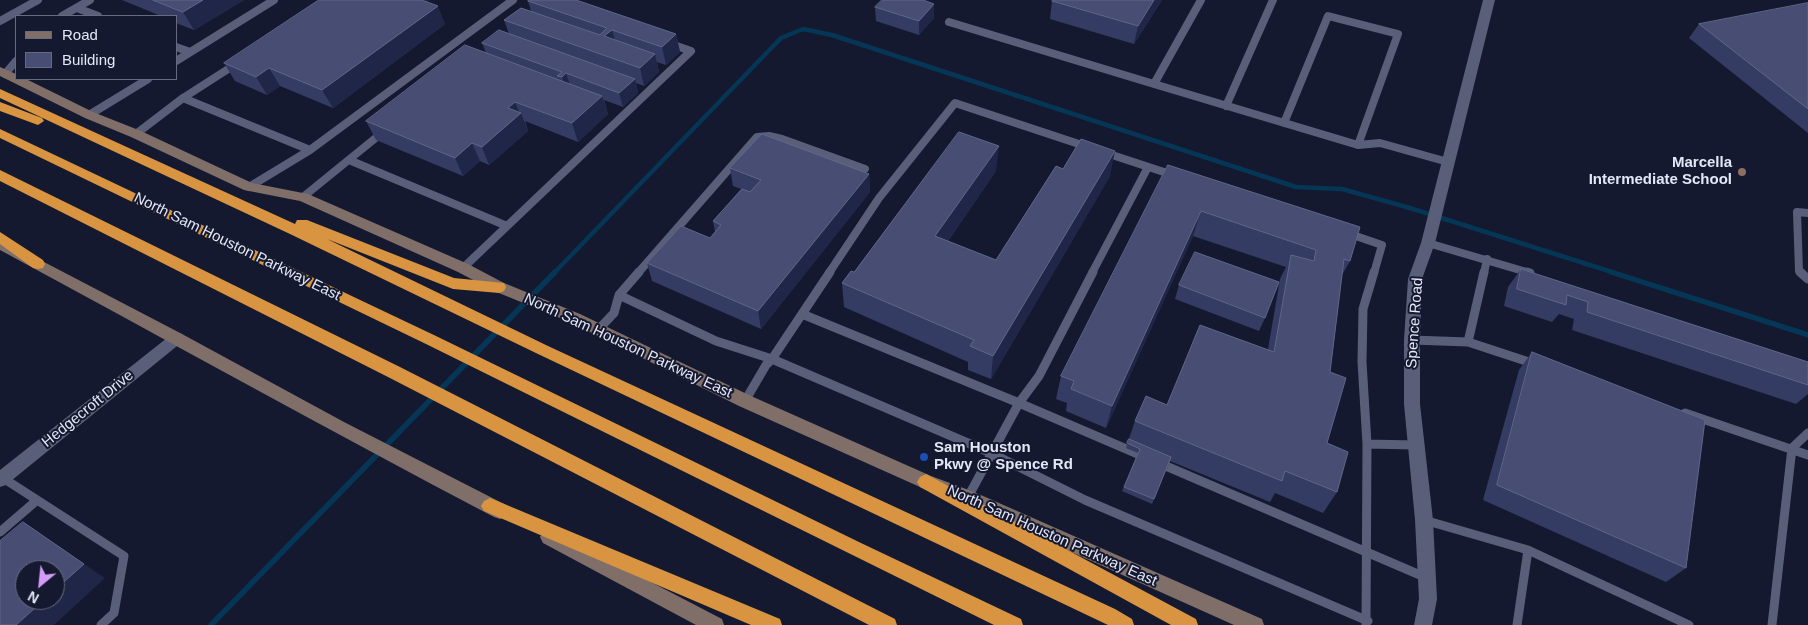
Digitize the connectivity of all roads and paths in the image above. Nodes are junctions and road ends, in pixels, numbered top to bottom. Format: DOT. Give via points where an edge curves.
graph roads {
  1 [pos="38,0"];
  2 [pos="90,0"];
  3 [pos="274,0"];
  4 [pos="513,0"];
  5 [pos="1201,0"];
  6 [pos="1273,0"];
  7 [pos="1489,0"];
  8 [pos="3,8"];
  9 [pos="76,8"];
  10 [pos="14,13"];
  11 [pos="64,15"];
  12 [pos="95,15"];
  13 [pos="0,21"];
  14 [pos="949,22"];
  15 [pos="664,42"];
  16 [pos="178,48"];
  17 [pos="190,52"];
  18 [pos="178,60"];
  19 [pos="15,62"];
  20 [pos="240,62"];
  21 [pos="2,73"];
  22 [pos="15,79"];
  23 [pos="16,80"];
  24 [pos="146,80"];
  25 [pos="1154,84"];
  26 [pos="0,93"];
  27 [pos="183,98"];
  28 [pos="0,106"];
  29 [pos="1226,106"];
  30 [pos="89,115"];
  31 [pos="1284,123"];
  32 [pos="392,125"];
  33 [pos="0,133"];
  34 [pos="136,134"];
  35 [pos="1358,145"];
  36 [pos="310,150"];
  37 [pos="349,160"];
  38 [pos="1448,162"];
  39 [pos="1148,167"];
  40 [pos="865,169"];
  41 [pos="0,174"];
  42 [pos="1184,179"];
  43 [pos="249,187"];
  44 [pos="303,197"];
  45 [pos="1808,213"];
  46 [pos="507,226"];
  47 [pos="1334,229"];
  48 [pos="0,237"];
  49 [pos="1429,237"];
  50 [pos="0,244"];
  51 [pos="1487,259"];
  52 [pos="38,264"];
  53 [pos="462,268"];
  54 [pos="1544,278"];
  55 [pos="1808,279"];
  56 [pos="499,287"];
  57 [pos="618,295"];
  58 [pos="802,314"];
  59 [pos="598,330"];
  60 [pos="177,338"];
  61 [pos="1412,340"];
  62 [pos="1468,342"];
  63 [pos="772,359"];
  64 [pos="1544,367"];
  65 [pos="746,401"];
  66 [pos="1019,403"];
  67 [pos="1680,411"];
  68 [pos="1808,433"];
  69 [pos="1367,444"];
  70 [pos="1416,445"];
  71 [pos="1792,448"];
  72 [pos="991,453"];
  73 [pos="1808,455"];
  74 [pos="1,479"];
  75 [pos="926,482"];
  76 [pos="968,496"];
  77 [pos="36,501"];
  78 [pos="490,506"];
  79 [pos="1424,520"];
  80 [pos="0,532"];
  81 [pos="1528,550"];
  82 [pos="1367,552"];
  83 [pos="1427,578"];
  84 [pos="1367,623"];
  85 [pos="101,625"];
  86 [pos="715,625"];
  87 [pos="773,625"];
  88 [pos="888,625"];
  89 [pos="1014,625"];
  90 [pos="1125,625"];
  91 [pos="1189,625"];
  92 [pos="1255,625"];
  93 [pos="1423,625"];
  94 [pos="1517,625"];
  95 [pos="1689,625"];
  96 [pos="1772,625"];
  1 -- 10 [label="lane"];
  2 -- 9 [label="lane"];
  3 -- 17 [label="lane"];
  4 -- 36 [label="lane"];
  5 -- 25 [label="lane"];
  6 -- 29 [label="lane"];
  7 -- 38 [label="street, Spence Road"];
  8 -- 10 [label="lane"];
  9 -- 11 [label="lane"];
  9 -- 12 [label="lane"];
  10 -- 13 [label="lane"];
  14 -- 25 [label="lane"];
  15 -- 46 [label="lane" via="691,51"];
  16 -- 17 [label="lane"];
  17 -- 18 [label="lane"];
  19 -- 21 [label="lane"];
  20 -- 27 [label="lane"];
  21 -- 22 [label="main road, North Sam Houston Parkway East"];
  23 -- 30 [label="main road, North Sam Houston Parkway East"];
  24 -- 30 [label="lane"];
  25 -- 29 [label="lane"];
  26 -- 90 [label="highway"];
  27 -- 34 [label="lane"];
  27 -- 36 [label="lane"];
  28 -- 56 [label="highway" via="453,283"];
  29 -- 31 [label="lane"];
  30 -- 34 [label="main road, North Sam Houston Parkway East"];
  31 -- 35 [label="lane"];
  31 -- 35 [label="lane" via="1328,16 1398,34"];
  32 -- 37 [label="lane"];
  33 -- 89 [label="highway, North Sam Houston Parkway East"];
  34 -- 43 [label="main road, North Sam Houston Parkway East"];
  35 -- 38 [label="lane" via="1380,144"];
  36 -- 43 [label="lane"];
  37 -- 44 [label="lane"];
  37 -- 46 [label="lane"];
  38 -- 49 [label="street, Spence Road"];
  39 -- 42 [label="lane"];
  39 -- 58 [label="lane" via="955,103 879,198"];
  39 -- 66 [label="lane" via="1039,376"];
  40 -- 57 [label="lane" via="769,136 757,137"];
  41 -- 88 [label="highway"];
  43 -- 44 [label="main road, North Sam Houston Parkway East"];
  44 -- 53 [label="main road, North Sam Houston Parkway East"];
  45 -- 55 [label="lane" via="1797,212 1799,271"];
  46 -- 53 [label="lane"];
  47 -- 69 [label="lane" via="1382,245 1363,309 1362,362"];
  48 -- 52 [label="highway"];
  49 -- 51 [label="lane"];
  49 -- 61 [label="street, Spence Road" via="1416,279"];
  50 -- 52 [label="main road"];
  51 -- 54 [label="lane"];
  51 -- 62 [label="lane"];
  52 -- 60 [label="main road"];
  53 -- 56 [label="main road, North Sam Houston Parkway East"];
  56 -- 59 [label="main road, North Sam Houston Parkway East"];
  57 -- 59 [label="lane" via="614,312"];
  57 -- 63 [label="lane" via="716,341"];
  58 -- 63 [label="lane"];
  58 -- 66 [label="lane"];
  59 -- 65 [label="main road, North Sam Houston Parkway East"];
  60 -- 74 [label="street, Hedgecroft Drive"];
  60 -- 78 [label="main road"];
  61 -- 62 [label="lane"];
  61 -- 70 [label="street, Spence Road"];
  62 -- 64 [label="lane"];
  63 -- 65 [label="lane"];
  63 -- 72 [label="lane"];
  65 -- 75 [label="main road, North Sam Houston Parkway East"];
  66 -- 72 [label="lane"];
  66 -- 82 [label="lane"];
  67 -- 71 [label="lane"];
  68 -- 71 [label="lane"];
  69 -- 70 [label="lane"];
  69 -- 82 [label="lane"];
  70 -- 79 [label="street, Spence Road"];
  71 -- 73 [label="lane"];
  71 -- 96 [label="lane"];
  72 -- 76 [label="lane"];
  72 -- 84 [label="lane" via="1085,500"];
  74 -- 77 [label="lane"];
  75 -- 76 [label="main road, North Sam Houston Parkway East"];
  75 -- 91 [label="highway"];
  76 -- 92 [label="main road, North Sam Houston Parkway East"];
  77 -- 80 [label="lane"];
  77 -- 85 [label="lane" via="124,556 114,612"];
  78 -- 86 [label="main road"];
  78 -- 87 [label="highway"];
  79 -- 81 [label="lane"];
  79 -- 83 [label="street, Spence Road"];
  81 -- 94 [label="lane"];
  81 -- 95 [label="lane"];
  82 -- 83 [label="lane"];
  82 -- 84 [label="lane"];
  83 -- 93 [label="street, Spence Road" via="1428,599"];
}
